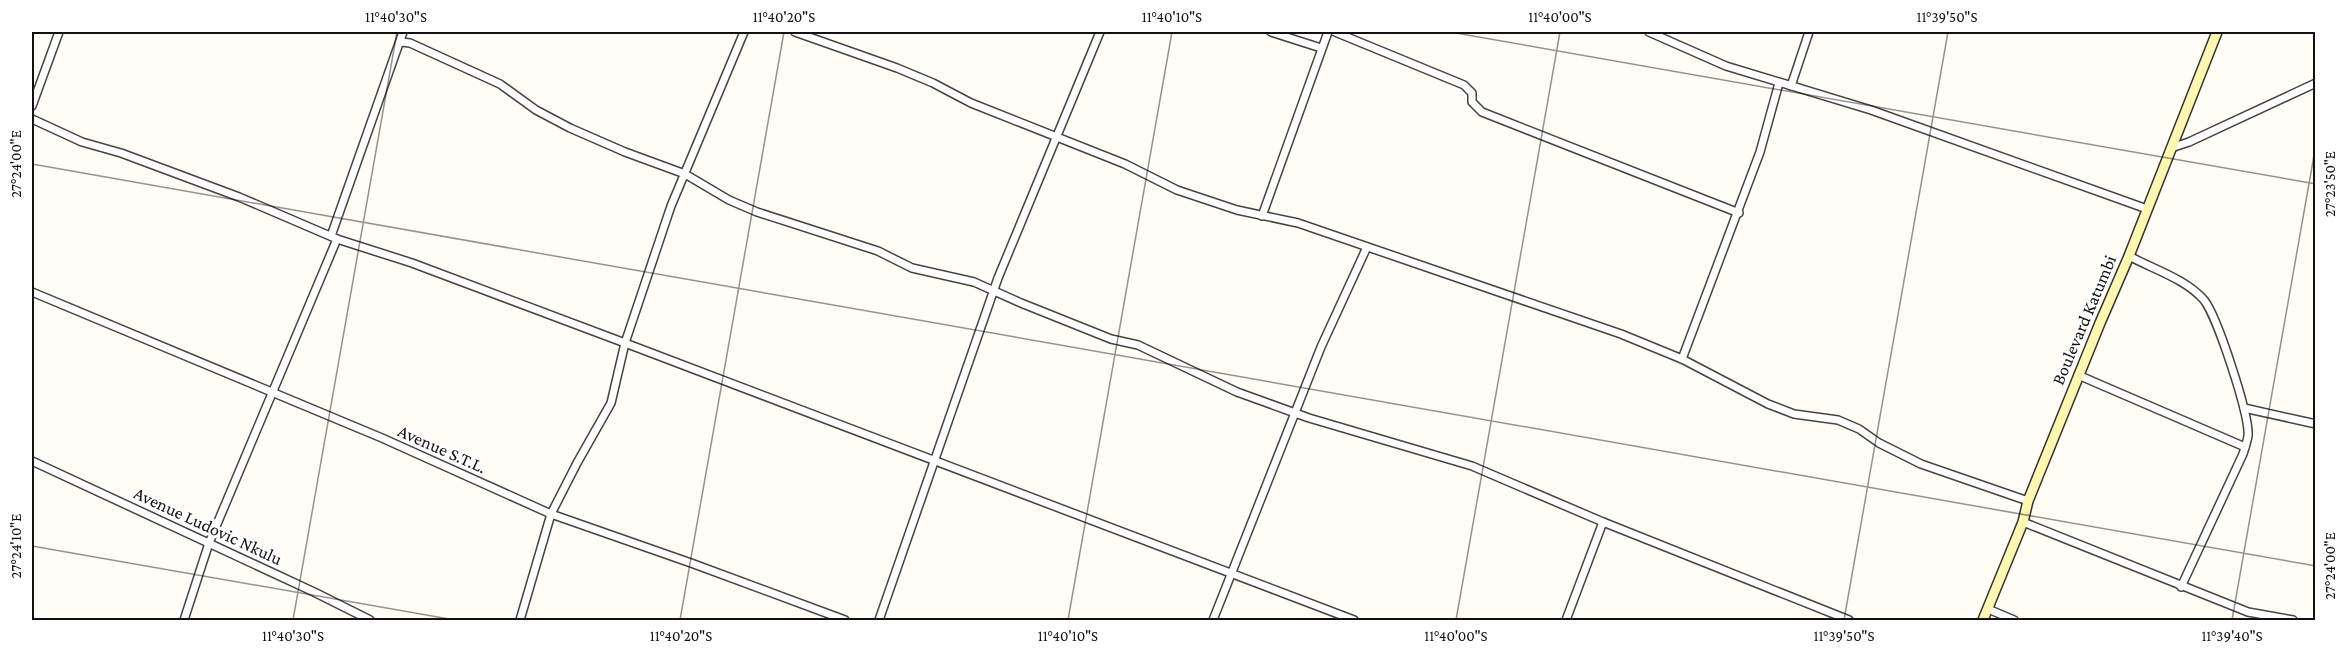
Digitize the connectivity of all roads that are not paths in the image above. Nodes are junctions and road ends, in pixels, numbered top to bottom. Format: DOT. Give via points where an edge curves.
graph roads {
  1 [pos="59,32"];
  2 [pos="403,32"];
  3 [pos="744,32"];
  4 [pos="795,32"];
  5 [pos="1100,32"];
  6 [pos="1271,32"];
  7 [pos="1328,32"];
  8 [pos="1335,32"];
  9 [pos="1649,32"];
  10 [pos="1809,32"];
  11 [pos="2217,32"];
  12 [pos="401,42"];
  13 [pos="1321,48"];
  14 [pos="1779,83"];
  15 [pos="2316,83"];
  16 [pos="1791,86"];
  17 [pos="32,104"];
  18 [pos="32,119"];
  19 [pos="1056,137"];
  20 [pos="2171,148"];
  21 [pos="685,174"];
  22 [pos="2147,209"];
  23 [pos="1738,213"];
  24 [pos="1262,216"];
  25 [pos="334,237"];
  26 [pos="1367,247"];
  27 [pos="2128,256"];
  28 [pos="993,291"];
  29 [pos="32,292"];
  30 [pos="626,344"];
  31 [pos="1682,359"];
  32 [pos="2078,375"];
  33 [pos="272,392"];
  34 [pos="2244,408"];
  35 [pos="1295,412"];
  36 [pos="2316,424"];
  37 [pos="2245,447"];
  38 [pos="32,461"];
  39 [pos="934,461"];
  40 [pos="2028,501"];
  41 [pos="551,514"];
  42 [pos="1603,522"];
  43 [pos="2023,522"];
  44 [pos="209,543"];
  45 [pos="1231,574"];
  46 [pos="2181,587"];
  47 [pos="1988,609"];
  48 [pos="184,621"];
  49 [pos="370,621"];
  50 [pos="520,621"];
  51 [pos="845,621"];
  52 [pos="879,621"];
  53 [pos="1213,621"];
  54 [pos="1354,621"];
  55 [pos="1566,621"];
  56 [pos="1849,621"];
  57 [pos="1983,621"];
  58 [pos="2014,621"];
  59 [pos="2293,621"];
  1 -- 17 [label="street"];
  2 -- 12 [label="street"];
  3 -- 21 [label="street"];
  4 -- 19 [label="street" via="897,68"];
  5 -- 19 [label="street"];
  6 -- 13 [label="street"];
  7 -- 13 [label="street"];
  8 -- 23 [label="street" via="1464,85 1472,93 1472,102 1482,111"];
  9 -- 14 [label="street" via="1714,62"];
  10 -- 16 [label="street"];
  11 -- 20 [label="street, Boulevard Katumbi"];
  12 -- 21 [label="street" via="500,84 570,128"];
  12 -- 25 [label="street"];
  13 -- 24 [label="street"];
  14 -- 16 [label="street"];
  14 -- 23 [label="street"];
  15 -- 20 [label="street"];
  16 -- 22 [label="street" via="1871,110"];
  18 -- 25 [label="street" via="81,142 239,196"];
  19 -- 24 [label="street" via="1177,190"];
  19 -- 28 [label="street"];
  20 -- 22 [label="street, Boulevard Katumbi"];
  21 -- 28 [label="street" via="757,212 878,251 912,268 974,282"];
  21 -- 30 [label="street"];
  22 -- 27 [label="street, Boulevard Katumbi"];
  23 -- 31 [label="street"];
  24 -- 26 [label="street" via="1298,223"];
  25 -- 30 [label="street"];
  25 -- 33 [label="street"];
  26 -- 31 [label="street" via="1621,334"];
  26 -- 35 [label="street"];
  27 -- 32 [label="street, Boulevard Katumbi"];
  27 -- 34 [label="street" via="2186,286 2205,301"];
  28 -- 35 [label="street" via="1112,339 1138,345 1237,392"];
  28 -- 39 [label="street"];
  29 -- 33 [label="street, Avenue S.T.L."];
  30 -- 39 [label="street"];
  30 -- 41 [label="street" via="611,404"];
  31 -- 40 [label="street" via="1768,404 1794,414 1838,420 1921,464"];
  32 -- 37 [label="street"];
  32 -- 40 [label="street, Boulevard Katumbi"];
  33 -- 41 [label="street, Avenue S.T.L."];
  33 -- 44 [label="street"];
  34 -- 36 [label="street"];
  34 -- 37 [label="street" via="2248,435"];
  35 -- 42 [label="street" via="1472,466"];
  35 -- 45 [label="street"];
  37 -- 46 [label="street"];
  38 -- 44 [label="street, Avenue Ludovic Nkulu"];
  39 -- 45 [label="street"];
  39 -- 52 [label="street"];
  40 -- 43 [label="street, Boulevard Katumbi"];
  41 -- 50 [label="street"];
  41 -- 51 [label="street, Avenue S.T.L."];
  42 -- 55 [label="street"];
  42 -- 56 [label="street"];
  43 -- 46 [label="street"];
  43 -- 47 [label="street, Boulevard Katumbi"];
  44 -- 48 [label="street"];
  44 -- 49 [label="street, Avenue Ludovic Nkulu"];
  45 -- 53 [label="street"];
  45 -- 54 [label="street"];
  46 -- 59 [label="street" via="2248,612"];
  47 -- 57 [label="street, Boulevard Katumbi"];
  47 -- 58 [label="street"];
}
